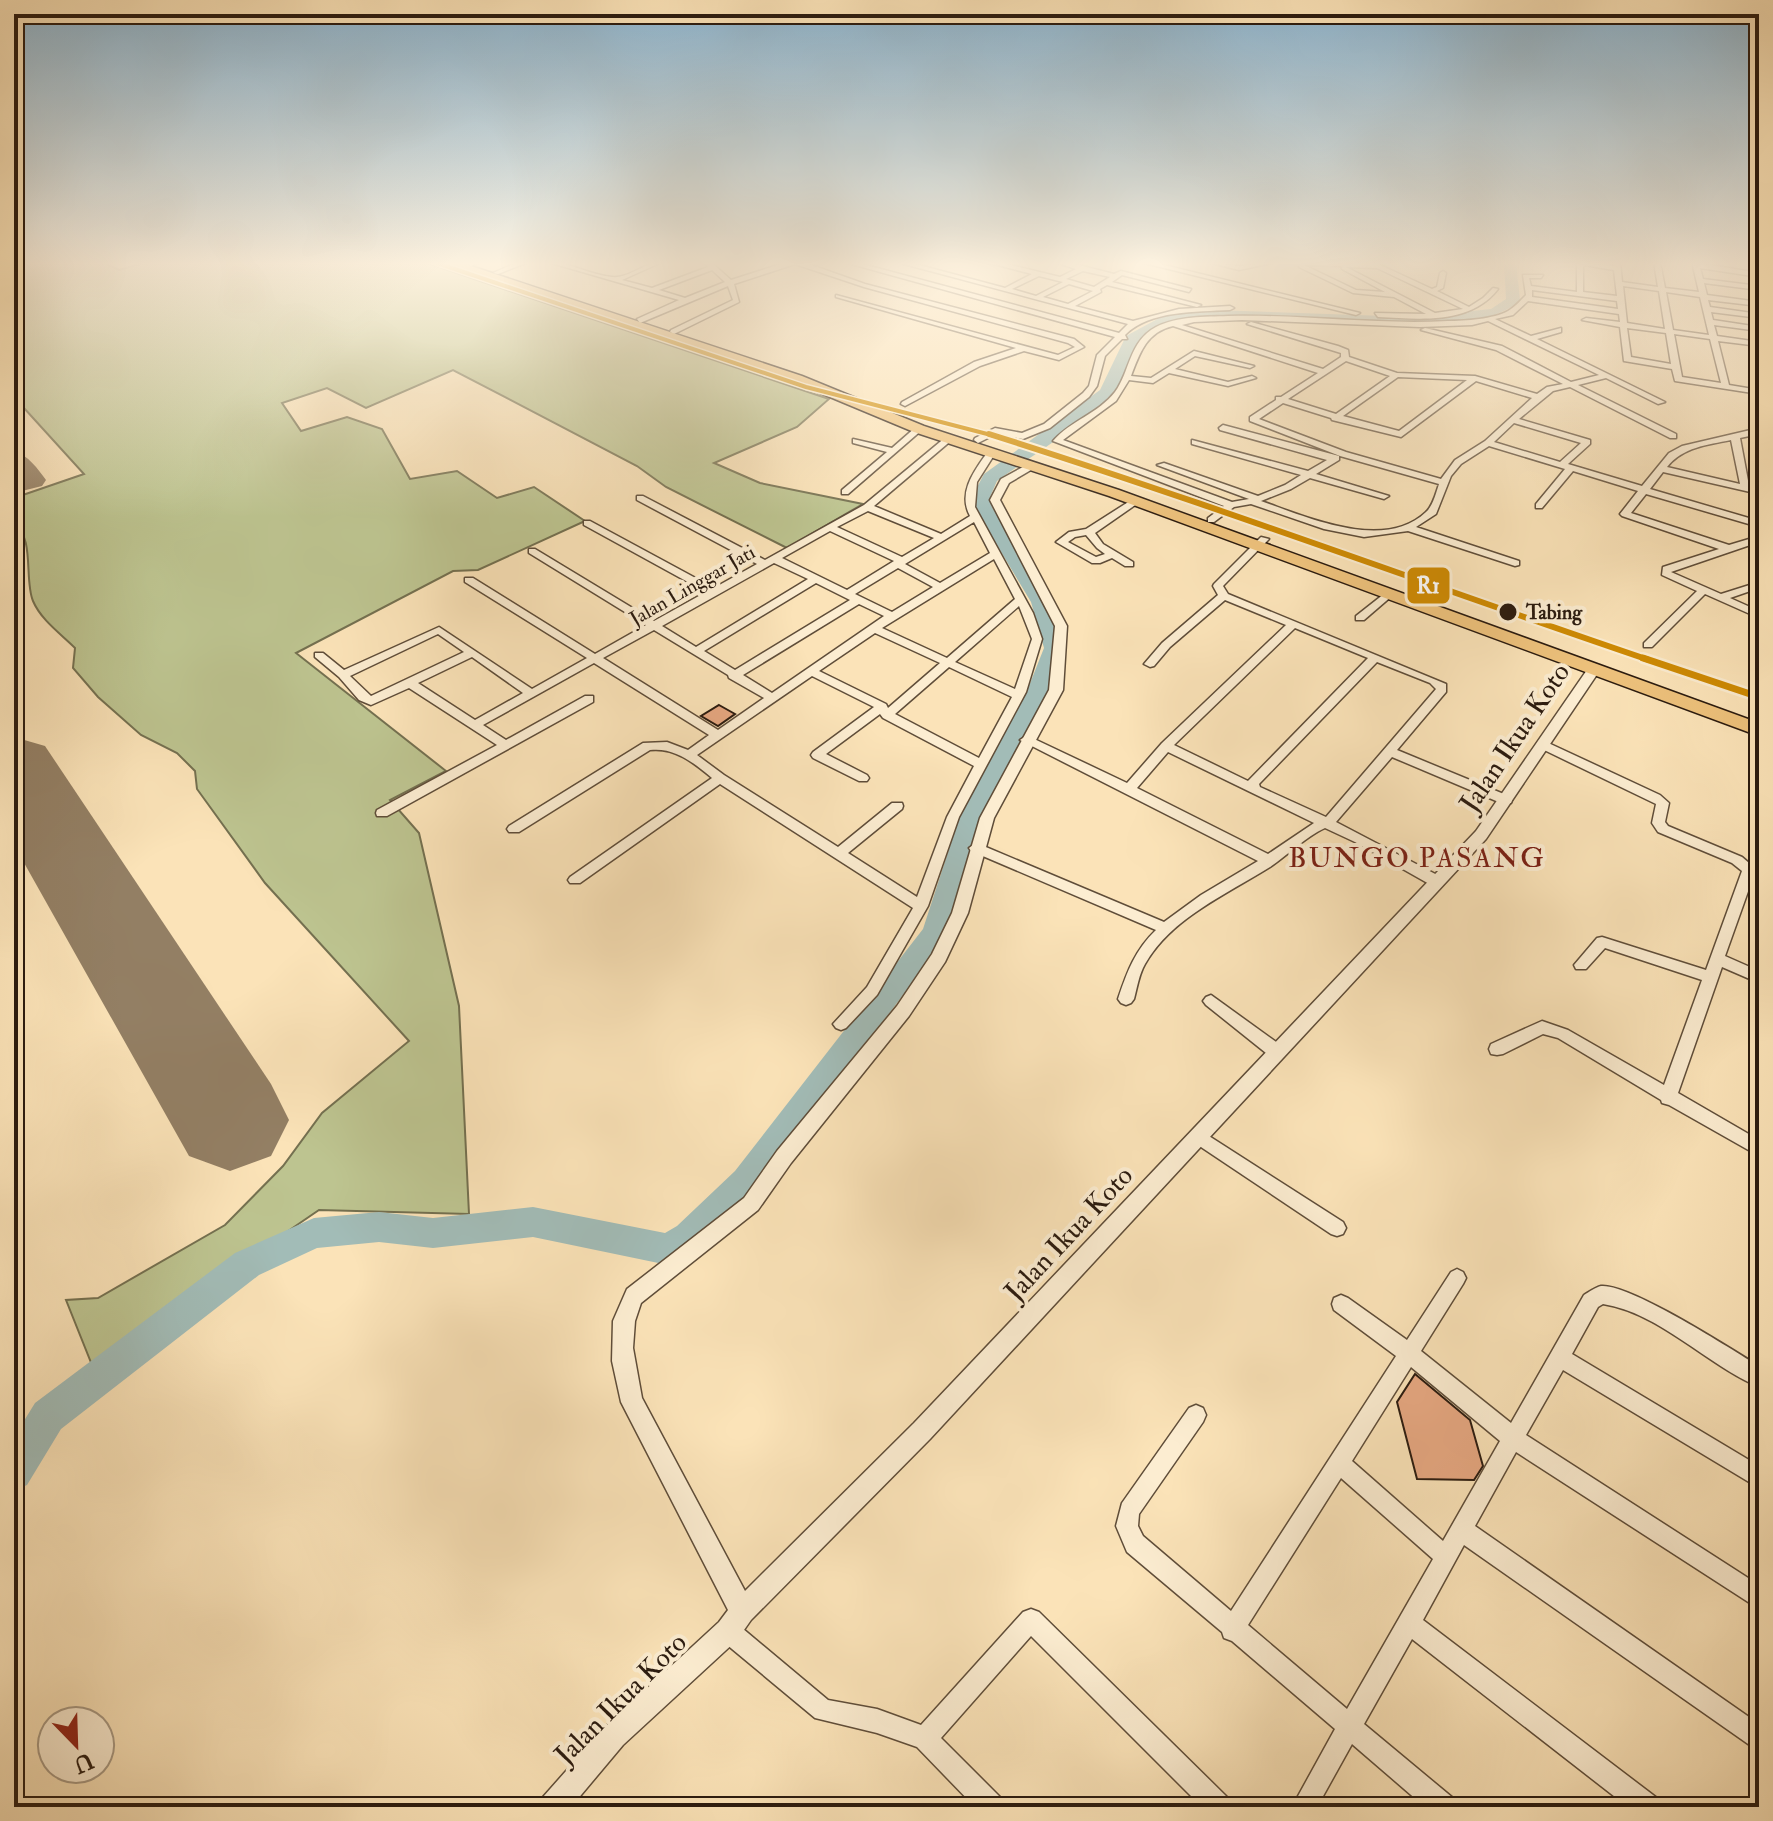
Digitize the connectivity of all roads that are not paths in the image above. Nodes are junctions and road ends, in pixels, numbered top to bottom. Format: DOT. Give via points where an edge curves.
graph roads {
  1 [pos="707,347"];
  2 [pos="716,347"];
  3 [pos="1020,347"];
  4 [pos="1076,347"];
  5 [pos="1109,347"];
  6 [pos="1136,347"];
  7 [pos="1245,347"];
  8 [pos="1331,347"];
  9 [pos="1495,347"];
  10 [pos="1546,347"];
  11 [pos="1626,347"];
  12 [pos="1670,347"];
  13 [pos="1715,347"];
  14 [pos="1024,348"];
  15 [pos="1345,358"];
  16 [pos="1250,366"];
  17 [pos="1674,367"];
  18 [pos="1168,370"];
  19 [pos="1324,372"];
  20 [pos="1396,375"];
  21 [pos="1605,376"];
  22 [pos="1125,377"];
  23 [pos="802,378"];
  24 [pos="1252,378"];
  25 [pos="1475,378"];
  26 [pos="1570,383"];
  27 [pos="1726,388"];
  28 [pos="1759,392"];
  29 [pos="1538,397"];
  30 [pos="1279,399"];
  31 [pos="1661,402"];
  32 [pos="905,404"];
  33 [pos="1335,418"];
  34 [pos="1515,421"];
  35 [pos="1223,428"];
  36 [pos="919,429"];
  37 [pos="1759,431"];
  38 [pos="1673,436"];
  39 [pos="1735,436"];
  40 [pos="949,439"];
  41 [pos="978,440"];
  42 [pos="856,441"];
  43 [pos="1195,442"];
  44 [pos="1488,443"];
  45 [pos="1685,448"];
  46 [pos="893,451"];
  47 [pos="997,451"];
  48 [pos="1343,454"];
  49 [pos="1333,459"];
  50 [pos="1034,463"];
  51 [pos="1161,465"];
  52 [pos="1566,466"];
  53 [pos="1663,469"];
  54 [pos="1308,476"];
  55 [pos="1690,476"];
  56 [pos="1445,483"];
  57 [pos="1745,488"];
  58 [pos="1644,490"];
  59 [pos="1759,491"];
  60 [pos="845,492"];
  61 [pos="1384,496"];
  62 [pos="640,498"];
  63 [pos="1140,498"];
  64 [pos="1254,500"];
  65 [pos="1231,505"];
  66 [pos="1539,506"];
  67 [pos="867,507"];
  68 [pos="974,518"];
  69 [pos="1211,520"];
  70 [pos="587,523"];
  71 [pos="1759,524"];
  72 [pos="831,528"];
  73 [pos="1409,528"];
  74 [pos="1089,532"];
  75 [pos="941,537"];
  76 [pos="1759,539"];
  77 [pos="1260,542"];
  78 [pos="1730,549"];
  79 [pos="532,551"];
  80 [pos="995,554"];
  81 [pos="1113,554"];
  82 [pos="770,561"];
  83 [pos="898,562"];
  84 [pos="1515,563"];
  85 [pos="1129,564"];
  86 [pos="816,579"];
  87 [pos="469,580"];
  88 [pos="1759,585"];
  89 [pos="941,587"];
  90 [pos="1702,591"];
  91 [pos="714,592"];
  92 [pos="1389,593"];
  93 [pos="1224,596"];
  94 [pos="853,597"];
  95 [pos="1720,598"];
  96 [pos="1020,600"];
  97 [pos="1759,615"];
  98 [pos="892,616"];
  99 [pos="1360,618"];
  100 [pos="1292,625"];
  101 [pos="654,628"];
  102 [pos="874,628"];
  103 [pos="1648,645"];
  104 [pos="695,652"];
  105 [pos="472,653"];
  106 [pos="319,655"];
  107 [pos="1374,658"];
  108 [pos="594,661"];
  109 [pos="947,663"];
  110 [pos="1150,664"];
  111 [pos="1594,670"];
  112 [pos="810,671"];
  113 [pos="343,675"];
  114 [pos="733,676"];
  115 [pos="411,684"];
  116 [pos="532,694"];
  117 [pos="1018,695"];
  118 [pos="771,697"];
  119 [pos="589,699"];
  120 [pos="885,711"];
  121 [pos="1759,718"];
  122 [pos="473,726"];
  123 [pos="1759,730"];
  124 [pos="716,734"];
  125 [pos="1026,740"];
  126 [pos="504,744"];
  127 [pos="1544,745"];
  128 [pos="1166,746"];
  129 [pos="1389,751"];
  130 [pos="690,754"];
  131 [pos="979,763"];
  132 [pos="720,778"];
  133 [pos="863,778"];
  134 [pos="1129,789"];
  135 [pos="1254,789"];
  136 [pos="1506,800"];
  137 [pos="897,806"];
  138 [pos="382,813"];
  139 [pos="1328,823"];
  140 [pos="514,829"];
  141 [pos="976,848"];
  142 [pos="838,854"];
  143 [pos="1268,860"];
  144 [pos="575,880"];
  145 [pos="1436,881"];
  146 [pos="921,906"];
  147 [pos="1167,929"];
  148 [pos="1717,959"];
  149 [pos="1581,965"];
  150 [pos="1711,977"];
  151 [pos="1759,977"];
  152 [pos="1126,999"];
  153 [pos="1211,1001"];
  154 [pos="841,1024"];
  155 [pos="1497,1049"];
  156 [pos="1277,1052"];
  157 [pos="1668,1098"];
  158 [pos="1198,1136"];
  159 [pos="1759,1149"];
  160 [pos="1337,1228"];
  161 [pos="1457,1278"];
  162 [pos="1341,1304"];
  163 [pos="1409,1353"];
  164 [pos="1561,1358"];
  165 [pos="1759,1377"];
  166 [pos="1196,1415"];
  167 [pos="1515,1440"];
  168 [pos="1339,1463"];
  169 [pos="1759,1478"];
  170 [pos="1463,1531"];
  171 [pos="1447,1558"];
  172 [pos="1759,1598"];
  173 [pos="742,1611"];
  174 [pos="1409,1623"];
  175 [pos="1232,1630"];
  176 [pos="728,1631"];
  177 [pos="1349,1727"];
  178 [pos="925,1738"];
  179 [pos="1759,1738"];
  180 [pos="553,1807"];
  181 [pos="992,1807"];
  182 [pos="1219,1807"];
  183 [pos="1304,1807"];
  184 [pos="1444,1807"];
  185 [pos="1648,1807"];
  1 -- 23 [label="highway"];
  2 -- 23 [label="highway"];
  3 -- 14 [label="street"];
  4 -- 14 [label="street" via="1059,358"];
  5 -- 41 [label="street" via="1101,355 1093,386 1047,426 1023,436 995,431"];
  6 -- 22 [label="street"];
  7 -- 19 [label="street"];
  8 -- 15 [label="street" via="1345,352"];
  9 -- 26 [label="street"];
  10 -- 21 [label="street"];
  11 -- 17 [label="street" via="1627,359"];
  12 -- 17 [label="street"];
  13 -- 27 [label="street"];
  14 -- 32 [label="street" via="977,364"];
  15 -- 19 [label="street"];
  15 -- 20 [label="street"];
  16 -- 18 [label="street" via="1194,353"];
  17 -- 27 [label="street" via="1682,381"];
  18 -- 22 [label="street" via="1153,381"];
  18 -- 24 [label="street" via="1228,384"];
  19 -- 30 [label="street"];
  20 -- 25 [label="street"];
  20 -- 33 [label="street"];
  21 -- 26 [label="street"];
  21 -- 31 [label="street"];
  22 -- 65 [label="street" via="1118,392 1057,441"];
  23 -- 36 [label="highway"];
  23 -- 41 [label="highway"];
  25 -- 29 [label="street"];
  25 -- 33 [label="street" via="1401,434"];
  26 -- 29 [label="street"];
  26 -- 38 [label="street"];
  27 -- 28 [label="street"];
  29 -- 34 [label="street"];
  30 -- 33 [label="street"];
  30 -- 48 [label="street" via="1253,419"];
  34 -- 44 [label="street"];
  34 -- 52 [label="street" via="1587,442"];
  35 -- 49 [label="street"];
  36 -- 40 [label="highway"];
  36 -- 46 [label="street"];
  37 -- 39 [label="street"];
  39 -- 45 [label="street"];
  39 -- 57 [label="street"];
  40 -- 47 [label="highway"];
  40 -- 67 [label="street, Jalan Linggar Jati"];
  41 -- 47 [label="highway"];
  42 -- 46 [label="street"];
  43 -- 54 [label="street"];
  44 -- 52 [label="street"];
  44 -- 56 [label="street" via="1458,462"];
  45 -- 53 [label="street"];
  45 -- 55 [label="street"];
  46 -- 60 [label="street"];
  47 -- 50 [label="highway"];
  47 -- 68 [label="street" via="969,492"];
  48 -- 49 [label="street"];
  48 -- 56 [label="street"];
  49 -- 54 [label="street"];
  50 -- 63 [label="highway"];
  50 -- 125 [label="street" via="1001,484 995,500 1061,626 1056,690"];
  51 -- 64 [label="street"];
  52 -- 58 [label="street"];
  52 -- 66 [label="street"];
  53 -- 55 [label="street"];
  53 -- 58 [label="street"];
  54 -- 61 [label="street"];
  54 -- 64 [label="street"];
  55 -- 57 [label="street"];
  56 -- 73 [label="street" via="1433,512"];
  57 -- 59 [label="street"];
  58 -- 71 [label="street"];
  58 -- 78 [label="street" via="1625,516"];
  62 -- 82 [label="street"];
  63 -- 69 [label="highway"];
  63 -- 74 [label="street"];
  63 -- 77 [label="highway"];
  64 -- 65 [label="street"];
  64 -- 73 [label="street" via="1327,527 1364,534"];
  65 -- 69 [label="street"];
  67 -- 72 [label="street, Jalan Linggar Jati"];
  67 -- 75 [label="street"];
  68 -- 75 [label="street"];
  68 -- 80 [label="street"];
  69 -- 77 [label="highway"];
  70 -- 91 [label="street"];
  72 -- 82 [label="street, Jalan Linggar Jati"];
  72 -- 83 [label="street"];
  73 -- 84 [label="street"];
  74 -- 81 [label="street"];
  74 -- 81 [label="street" via="1061,542 1096,561"];
  75 -- 83 [label="street"];
  76 -- 78 [label="street"];
  77 -- 92 [label="highway"];
  77 -- 93 [label="street" via="1218,586"];
  77 -- 121 [label="highway"];
  78 -- 90 [label="street" via="1667,569 1673,579"];
  79 -- 101 [label="street"];
  80 -- 89 [label="street"];
  80 -- 96 [label="street"];
  81 -- 85 [label="street"];
  82 -- 86 [label="street"];
  82 -- 91 [label="street, Jalan Linggar Jati"];
  83 -- 89 [label="street"];
  83 -- 94 [label="street"];
  86 -- 94 [label="street"];
  86 -- 104 [label="street"];
  87 -- 108 [label="street"];
  88 -- 95 [label="street"];
  89 -- 98 [label="street"];
  90 -- 95 [label="street"];
  90 -- 103 [label="street"];
  91 -- 101 [label="street, Jalan Linggar Jati"];
  92 -- 99 [label="street"];
  92 -- 111 [label="highway"];
  93 -- 100 [label="street"];
  93 -- 110 [label="street"];
  94 -- 98 [label="street"];
  94 -- 114 [label="street"];
  95 -- 97 [label="street"];
  96 -- 109 [label="street"];
  96 -- 117 [label="street" via="1037,632"];
  98 -- 102 [label="street"];
  100 -- 107 [label="street"];
  100 -- 128 [label="street"];
  101 -- 104 [label="street"];
  101 -- 108 [label="street, Jalan Linggar Jati"];
  102 -- 109 [label="street"];
  102 -- 112 [label="street"];
  104 -- 114 [label="street"];
  105 -- 113 [label="street" via="436,630"];
  105 -- 115 [label="street"];
  105 -- 116 [label="street"];
  106 -- 113 [label="street"];
  107 -- 129 [label="street" via="1442,686"];
  107 -- 135 [label="street" via="1253,783"];
  108 -- 116 [label="street, Jalan Linggar Jati"];
  108 -- 124 [label="street"];
  109 -- 117 [label="street"];
  109 -- 120 [label="street"];
  111 -- 123 [label="highway"];
  111 -- 127 [label="street, Jalan Ikua Koto"];
  112 -- 118 [label="street"];
  112 -- 120 [label="street"];
  113 -- 115 [label="street" via="371,701"];
  114 -- 118 [label="street"];
  115 -- 122 [label="street"];
  116 -- 122 [label="street, Jalan Linggar Jati"];
  117 -- 131 [label="street"];
  118 -- 124 [label="street"];
  119 -- 126 [label="street"];
  120 -- 131 [label="street"];
  120 -- 133 [label="street" via="817,755"];
  122 -- 126 [label="street"];
  124 -- 130 [label="street"];
  125 -- 134 [label="street"];
  125 -- 141 [label="street"];
  126 -- 138 [label="street"];
  127 -- 136 [label="street, Jalan Ikua Koto"];
  127 -- 148 [label="street" via="1656,798 1663,803 1658,823 1663,829 1746,865 1749,875"];
  128 -- 134 [label="street"];
  128 -- 135 [label="street"];
  129 -- 136 [label="street"];
  129 -- 139 [label="street"];
  130 -- 132 [label="street"];
  130 -- 140 [label="street" via="659,745 641,748"];
  131 -- 146 [label="street"];
  132 -- 142 [label="street"];
  132 -- 144 [label="street"];
  134 -- 143 [label="street"];
  135 -- 139 [label="street"];
  136 -- 145 [label="street, Jalan Ikua Koto"];
  137 -- 142 [label="street"];
  139 -- 143 [label="street" via="1304,831"];
  139 -- 145 [label="street"];
  141 -- 147 [label="street"];
  141 -- 173 [label="street" via="960,913 903,1011 751,1204 634,1296 622,1316 623,1372 632,1402"];
  142 -- 146 [label="street"];
  143 -- 147 [label="street"];
  145 -- 156 [label="street, Jalan Ikua Koto"];
  146 -- 154 [label="street" via="872,991"];
  147 -- 152 [label="street" via="1139,960"];
  148 -- 150 [label="street"];
  148 -- 151 [label="street"];
  149 -- 150 [label="street" via="1602,942"];
  150 -- 157 [label="street"];
  153 -- 156 [label="street"];
  155 -- 157 [label="street" via="1542,1027 1563,1034"];
  156 -- 158 [label="street, Jalan Ikua Koto"];
  157 -- 159 [label="street"];
  158 -- 160 [label="street"];
  158 -- 173 [label="street, Jalan Ikua Koto" via="922,1431"];
  161 -- 163 [label="street"];
  162 -- 163 [label="street"];
  163 -- 167 [label="street"];
  163 -- 168 [label="street"];
  164 -- 165 [label="street" via="1591,1301 1607,1296 1641,1309"];
  164 -- 167 [label="street"];
  164 -- 169 [label="street"];
  166 -- 175 [label="street" via="1129,1510 1127,1526 1135,1544"];
  167 -- 170 [label="street"];
  167 -- 172 [label="street"];
  168 -- 171 [label="street"];
  168 -- 175 [label="street"];
  170 -- 171 [label="street"];
  170 -- 179 [label="street"];
  171 -- 174 [label="street"];
  173 -- 176 [label="street, Jalan Ikua Koto"];
  174 -- 177 [label="street"];
  174 -- 185 [label="street"];
  175 -- 177 [label="street"];
  176 -- 178 [label="street" via="823,1710"];
  176 -- 180 [label="street, Jalan Ikua Koto" via="614,1736"];
  177 -- 183 [label="street"];
  177 -- 184 [label="street"];
  178 -- 181 [label="street"];
  178 -- 182 [label="street" via="1031,1620"];
}
